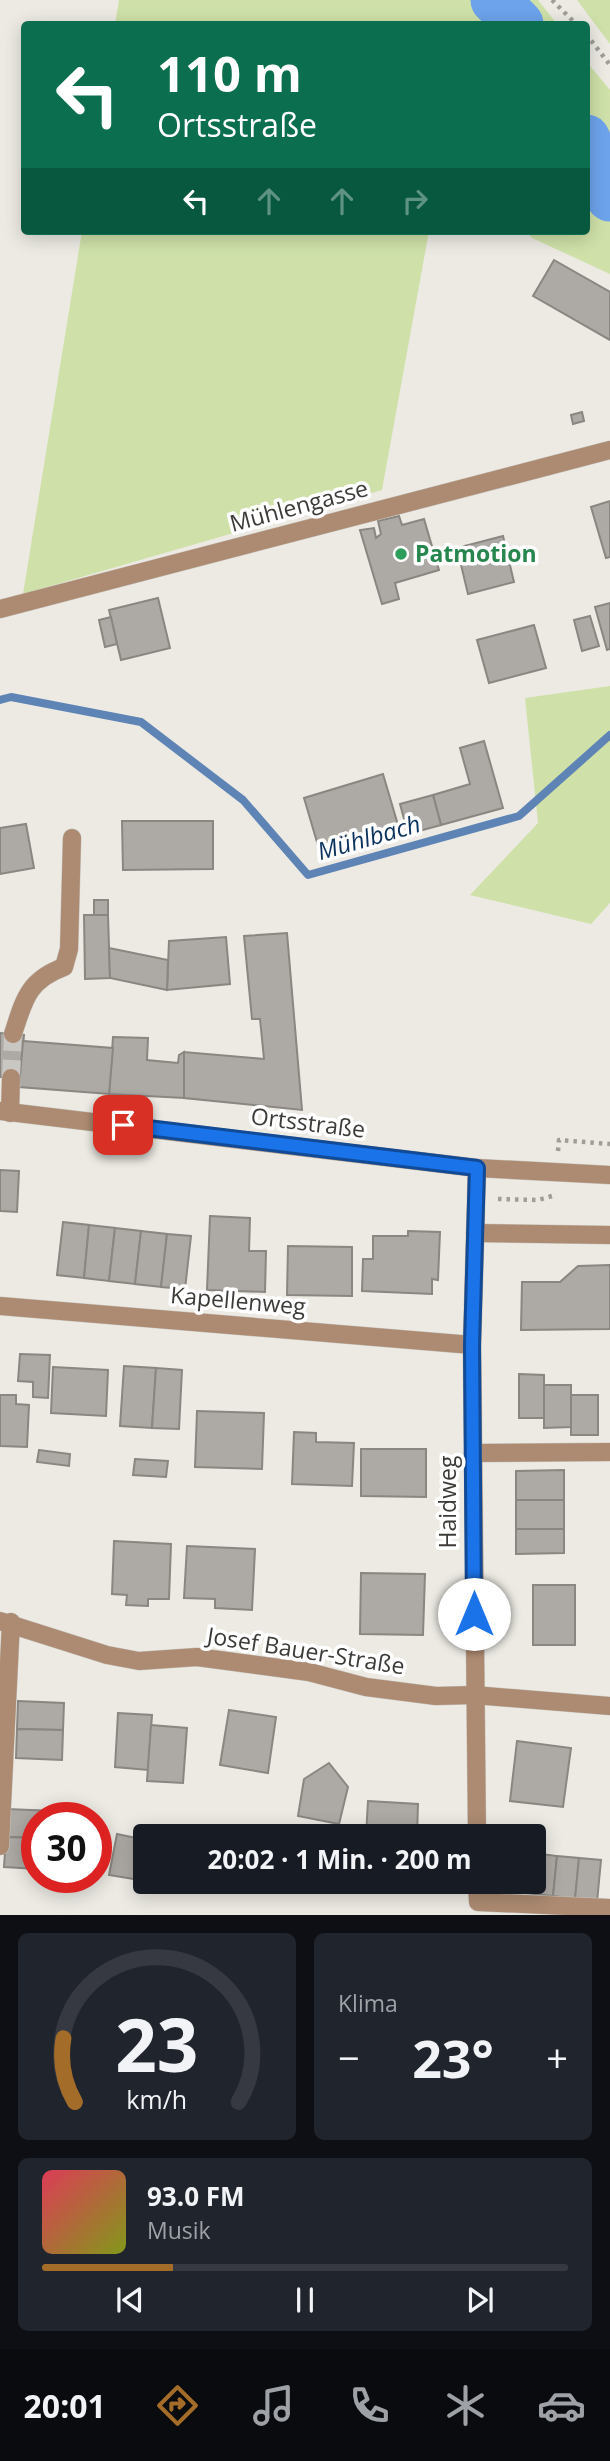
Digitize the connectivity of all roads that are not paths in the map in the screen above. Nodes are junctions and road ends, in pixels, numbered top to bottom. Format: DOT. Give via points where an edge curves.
graph roads {
  1 [pos="610,450"];
  2 [pos="0,609"];
  3 [pos="72,838"];
  4 [pos="13,1034"];
  5 [pos="11,1078"];
  6 [pos="5,1112"];
  7 [pos="477,1168"];
  8 [pos="610,1175"];
  9 [pos="475,1233"];
  10 [pos="610,1235"];
  11 [pos="0,1306"];
  12 [pos="472,1345"];
  13 [pos="610,1452"];
  14 [pos="473,1453"];
  15 [pos="6,1621"];
  16 [pos="474,1695"];
  17 [pos="610,1706"];
  18 [pos="477,1824"];
  19 [pos="0,1846"];
  20 [pos="478,1894"];
  21 [pos="610,1908"];
  1 -- 2 [label="street, Mühlengasse"];
  3 -- 4 [label="street" via="69,949 64,967 44,974 26,994"];
  5 -- 6 [label="street"];
  6 -- 7 [label="street, Ortsstraße"];
  7 -- 8 [label="street, Ortsstraße"];
  7 -- 9 [label="street, Haidweg"];
  9 -- 10 [label="street"];
  9 -- 12 [label="street, Haidweg"];
  11 -- 12 [label="street, Kapellenweg"];
  12 -- 14 [label="street, Haidweg"];
  13 -- 14 [label="street"];
  14 -- 16 [label="street, Haidweg"];
  15 -- 16 [label="street, Josef Bauer-Straße" via="139,1661 197,1657 309,1672 366,1687 436,1696"];
  15 -- 19 [label="street"];
  16 -- 17 [label="street, Josef Bauer-Straße"];
  16 -- 18 [label="street, Haidweg"];
  20 -- 21 [label="street" via="478,1902"];
}
